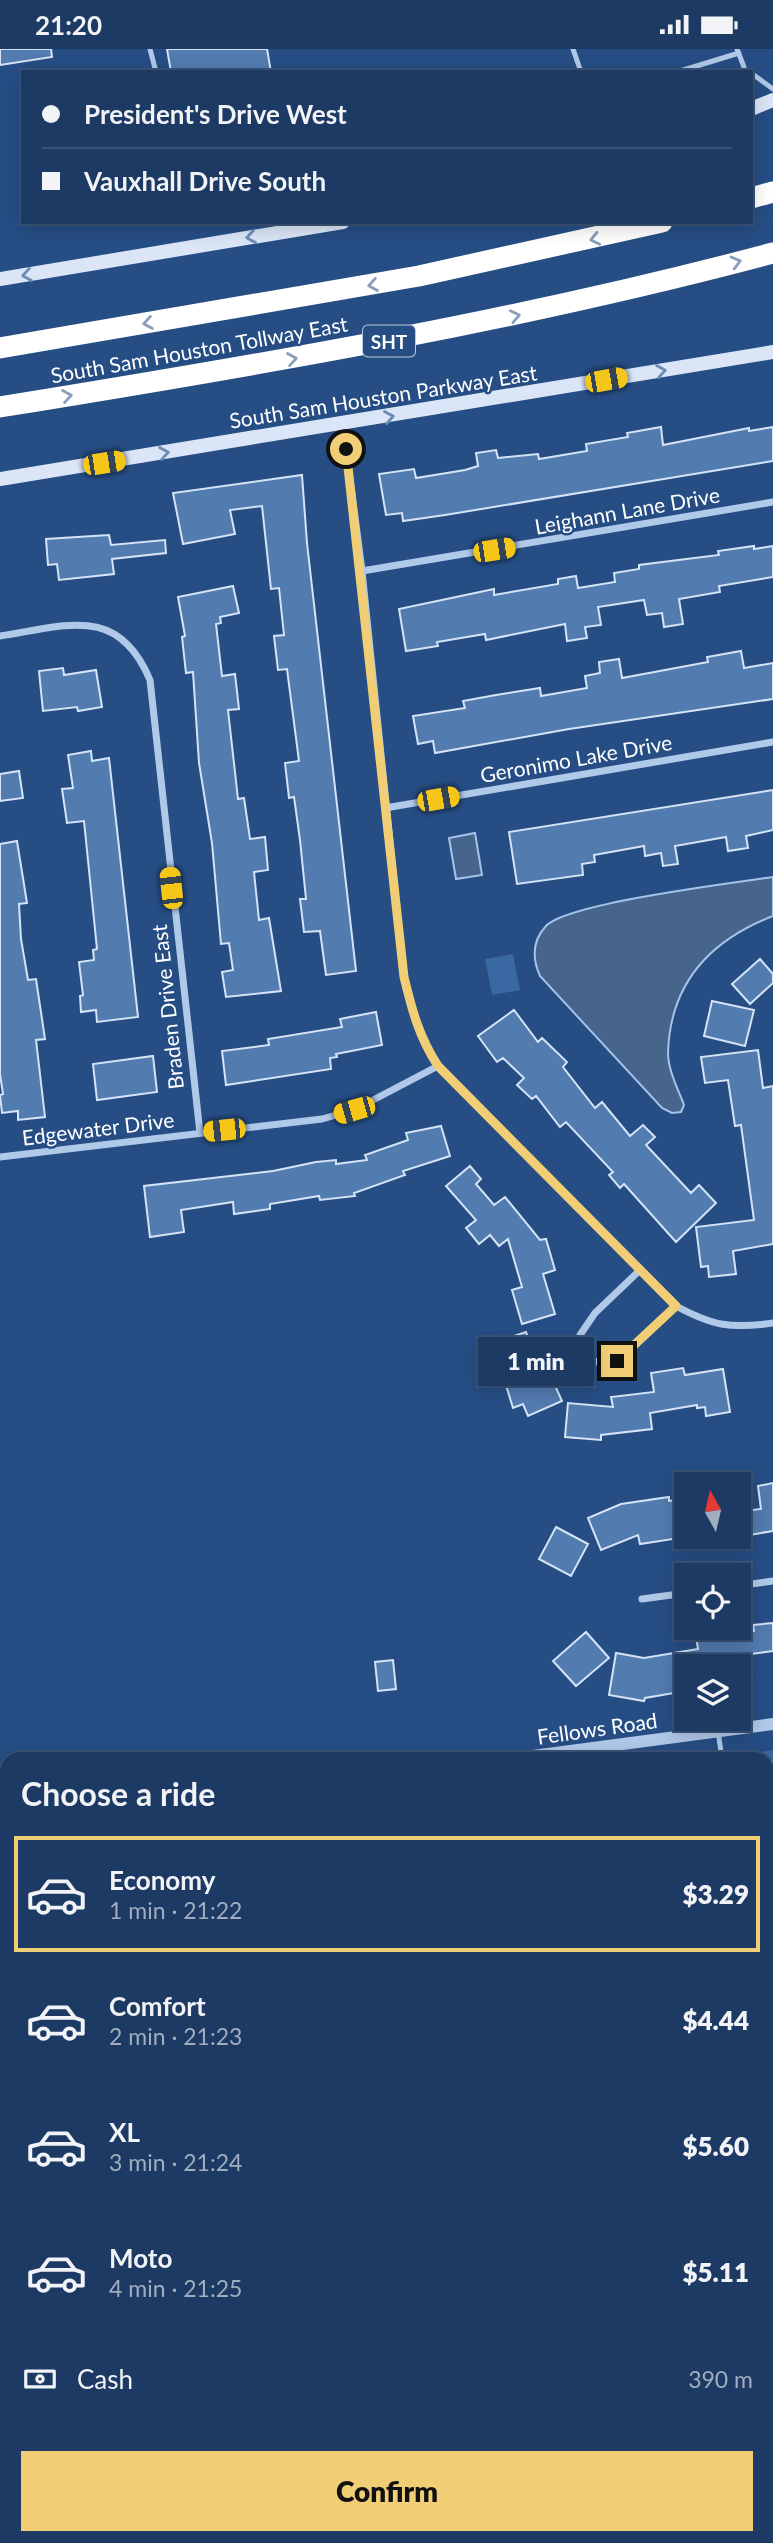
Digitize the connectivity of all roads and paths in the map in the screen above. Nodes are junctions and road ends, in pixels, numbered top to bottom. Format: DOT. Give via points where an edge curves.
graph roads {
  1 [pos="150,49"];
  2 [pos="573,49"];
  3 [pos="738,51"];
  4 [pos="155,70"];
  5 [pos="579,70"];
  6 [pos="683,70"];
  7 [pos="747,70"];
  8 [pos="753,75"];
  9 [pos="773,89"];
  10 [pos="773,100"];
  11 [pos="753,108"];
  12 [pos="773,192"];
  13 [pos="753,197"];
  14 [pos="331,224"];
  15 [pos="653,224"];
  16 [pos="773,253"];
  17 [pos="0,279"];
  18 [pos="0,348"];
  19 [pos="773,352"];
  20 [pos="0,407"];
  21 [pos="343,424"];
  22 [pos="0,479"];
  23 [pos="773,502"];
  24 [pos="362,571"];
  25 [pos="0,635"];
  26 [pos="773,742"];
  27 [pos="385,808"];
  28 [pos="438,1066"];
  29 [pos="200,1133"];
  30 [pos="0,1157"];
  31 [pos="639,1271"];
  32 [pos="676,1306"];
  33 [pos="773,1323"];
  34 [pos="773,1581"];
  35 [pos="751,1584"];
  36 [pos="674,1595"];
  37 [pos="642,1599"];
  38 [pos="773,1724"];
  39 [pos="751,1727"];
  40 [pos="718,1731"];
  41 [pos="562,1752"];
  42 [pos="721,1752"];
  1 -- 4 [label="lane"];
  2 -- 5 [label="lane"];
  3 -- 6 [label="lane"];
  3 -- 7 [label="lane"];
  8 -- 9 [label="lane"];
  10 -- 11 [label="main road"];
  12 -- 13 [label="highway"];
  14 -- 17 [label="main road, one-way"];
  15 -- 18 [label="highway, South Sam Houston Tollway East, one-way" via="419,277"];
  20 -- 16 [label="highway, South Sam Houston Tollway East / SHT, one-way" via="466,327"];
  21 -- 19 [label="main road, South Sam Houston Parkway East, one-way"];
  22 -- 21 [label="main road, South Sam Houston Parkway East, one-way"];
  21 -- 24 [label="street"];
  23 -- 24 [label="street, Leighann Lane Drive"];
  24 -- 27 [label="street"];
  25 -- 29 [label="street, Braden Drive East" via="81,623 124,638 140,656 149,680"];
  26 -- 27 [label="street, Geronimo Lake Drive"];
  27 -- 28 [label="street" via="404,977 415,1023"];
  28 -- 29 [label="street, Edgewater Drive" via="354,1110 322,1119"];
  28 -- 31 [label="street"];
  29 -- 30 [label="street, Edgewater Drive"];
  31 -- 32 [label="street"];
  31 -- 32 [label="street" via="595,1313 580,1335 583,1356 597,1362 617,1361"];
  32 -- 33 [label="street" via="707,1323"];
  34 -- 35 [label="street"];
  36 -- 37 [label="street"];
  38 -- 39 [label="street, Fellows Road"];
  40 -- 41 [label="street, Fellows Road"];
  40 -- 42 [label="lane"];
}
